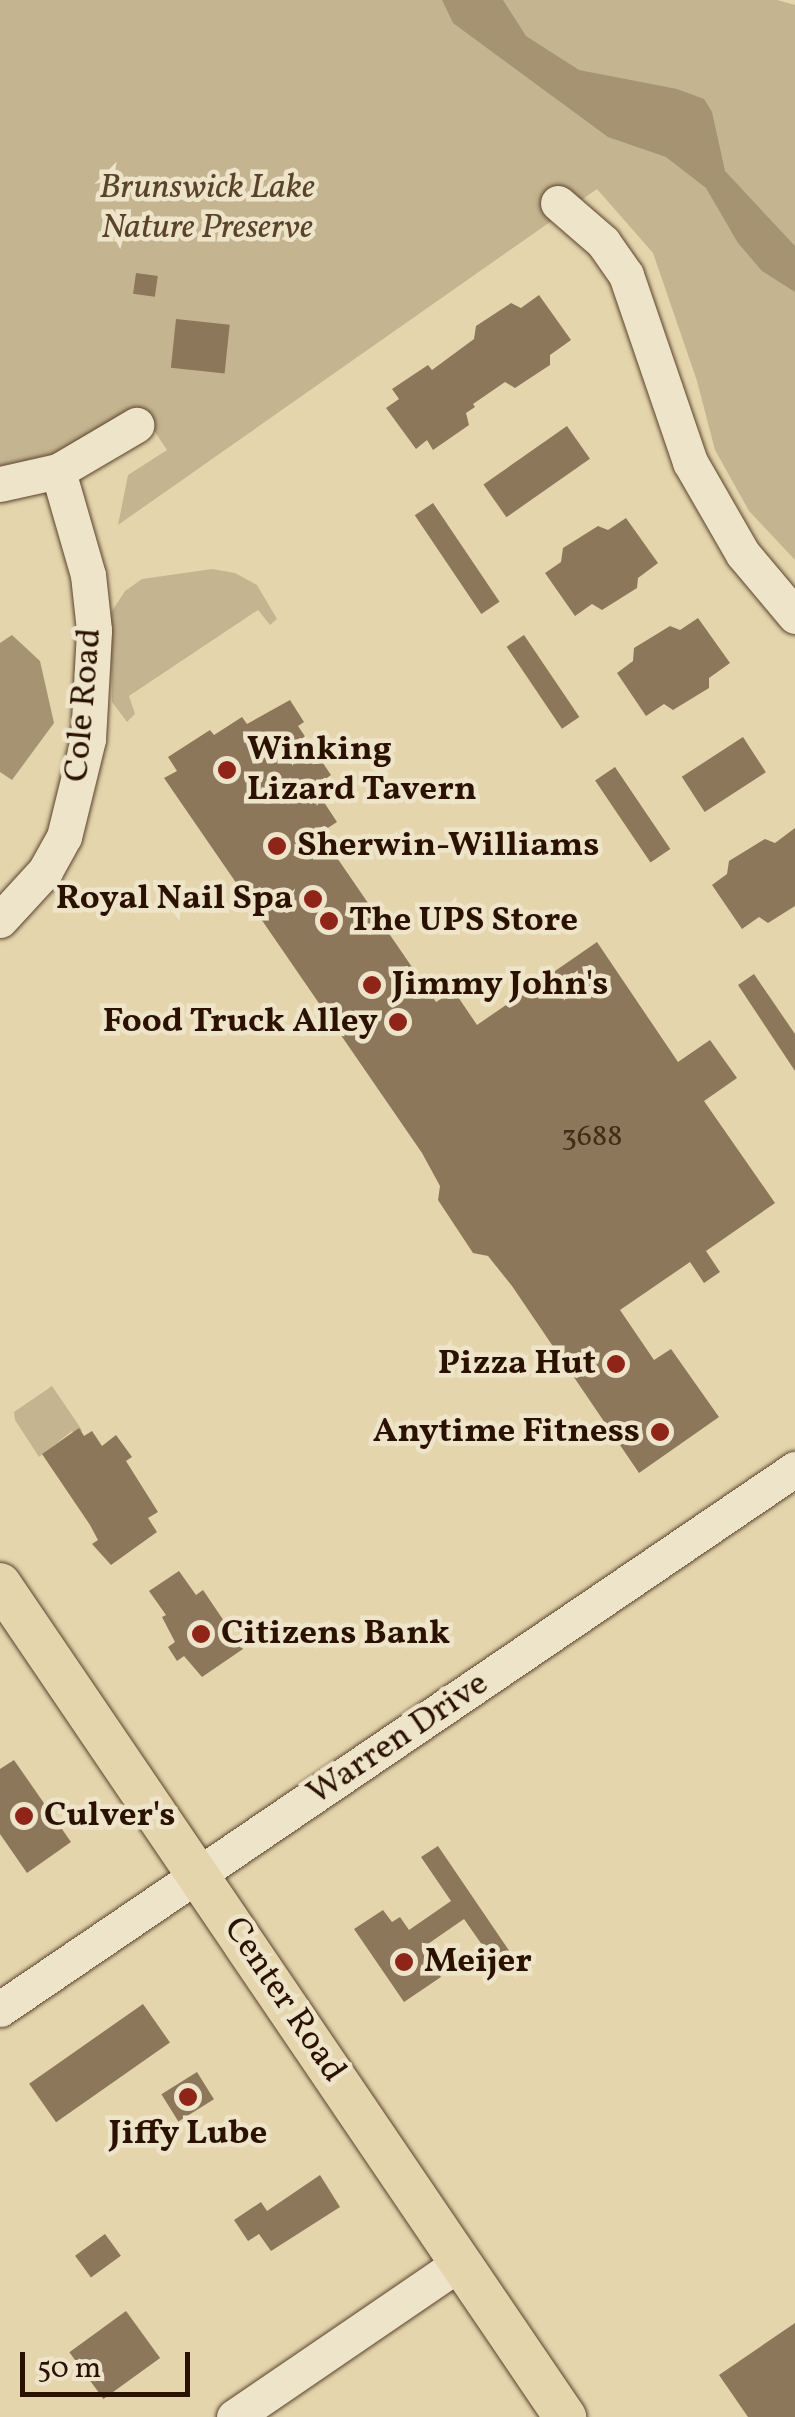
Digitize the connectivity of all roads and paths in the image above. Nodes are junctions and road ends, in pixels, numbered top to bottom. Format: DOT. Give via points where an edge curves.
graph roads {
  1 [pos="558,202"];
  2 [pos="136,426"];
  3 [pos="58,470"];
  4 [pos="0,484"];
  5 [pos="795,616"];
  6 [pos="0,920"];
  7 [pos="795,1469"];
  8 [pos="0,1584"];
  9 [pos="199,1874"];
  10 [pos="0,2009"];
  11 [pos="461,2262"];
  12 [pos="234,2417"];
  13 [pos="565,2417"];
  1 -- 5 [label="street" via="603,242 626,275 698,478 744,554"];
  2 -- 3 [label="street"];
  3 -- 4 [label="street"];
  3 -- 6 [label="street, Cole Road" via="88,575 94,630 88,739 64,837 45,871"];
  7 -- 9 [label="street, Warren Drive"];
  8 -- 9 [label="main road, Center Road"];
  9 -- 10 [label="street, Warren Drive"];
  9 -- 11 [label="main road, Center Road"];
  11 -- 12 [label="street"];
  11 -- 13 [label="main road, Center Road"];
}
